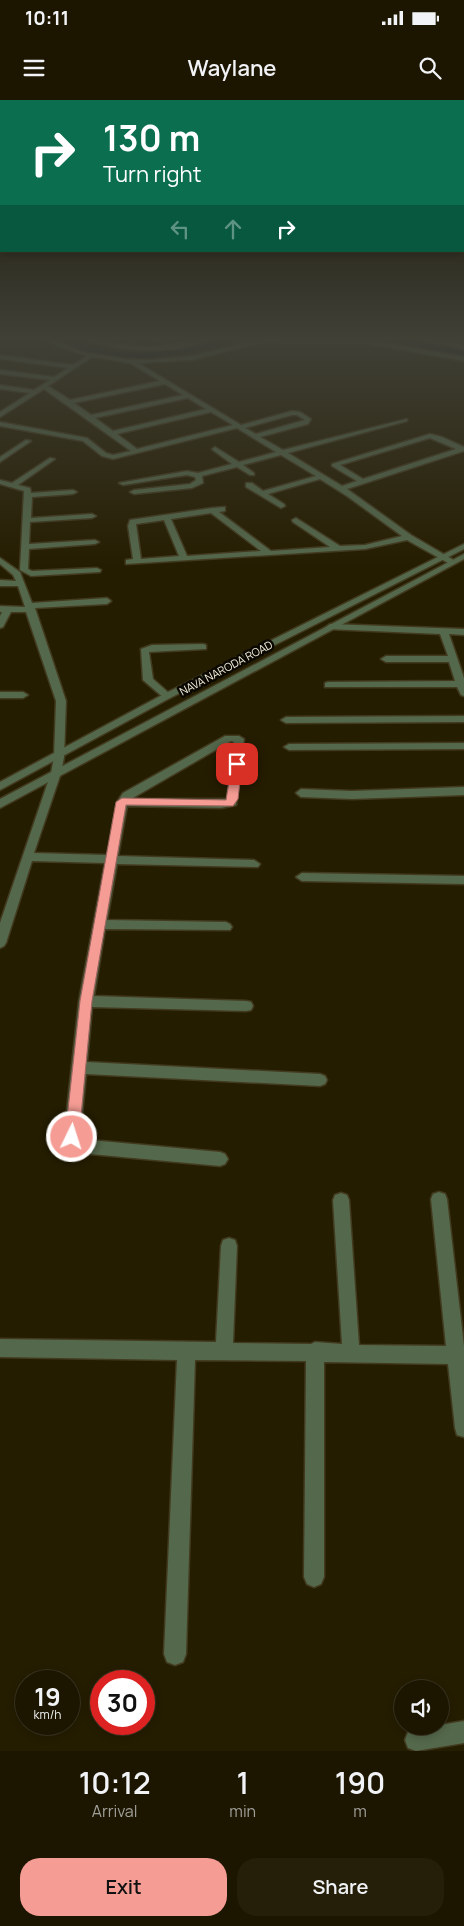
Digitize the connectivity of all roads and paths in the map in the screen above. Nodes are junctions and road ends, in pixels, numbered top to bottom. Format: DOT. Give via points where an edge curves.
graph roads {
  1 [pos="84,413"];
  2 [pos="109,413"];
  3 [pos="199,413"];
  4 [pos="217,413"];
  5 [pos="292,413"];
  6 [pos="298,413"];
  7 [pos="90,417"];
  8 [pos="405,420"];
  9 [pos="0,424"];
  10 [pos="240,426"];
  11 [pos="112,433"];
  12 [pos="256,436"];
  13 [pos="28,442"];
  14 [pos="215,449"];
  15 [pos="136,451"];
  16 [pos="282,453"];
  17 [pos="52,459"];
  18 [pos="0,460"];
  19 [pos="240,465"];
  20 [pos="252,474"];
  21 [pos="198,475"];
  22 [pos="320,476"];
  23 [pos="74,481"];
  24 [pos="0,482"];
  25 [pos="363,482"];
  26 [pos="122,483"];
  27 [pos="249,485"];
  28 [pos="14,486"];
  29 [pos="341,489"];
  30 [pos="73,492"];
  31 [pos="134,492"];
  32 [pos="62,493"];
  33 [pos="262,494"];
  34 [pos="28,495"];
  35 [pos="281,506"];
  36 [pos="222,509"];
  37 [pos="212,510"];
  38 [pos="92,516"];
  39 [pos="166,516"];
  40 [pos="28,520"];
  41 [pos="296,520"];
  42 [pos="408,537"];
  43 [pos="95,542"];
  44 [pos="26,546"];
  45 [pos="464,546"];
  46 [pos="340,549"];
  47 [pos="270,554"];
  48 [pos="442,556"];
  49 [pos="464,556"];
  50 [pos="184,559"];
  51 [pos="0,560"];
  52 [pos="453,562"];
  53 [pos="97,570"];
  54 [pos="0,583"];
  55 [pos="21,584"];
  56 [pos="107,601"];
  57 [pos="31,608"];
  58 [pos="4,609"];
  59 [pos="0,625"];
  60 [pos="330,627"];
  61 [pos="444,631"];
  62 [pos="464,632"];
  63 [pos="203,647"];
  64 [pos="386,659"];
  65 [pos="453,659"];
  66 [pos="460,671"];
  67 [pos="328,686"];
  68 [pos="462,688"];
  69 [pos="0,695"];
  70 [pos="23,695"];
  71 [pos="167,696"];
  72 [pos="464,719"];
  73 [pos="286,720"];
  74 [pos="464,746"];
  75 [pos="289,747"];
  76 [pos="59,757"];
  77 [pos="56,773"];
  78 [pos="0,787"];
  79 [pos="464,791"];
  80 [pos="302,793"];
  81 [pos="122,802"];
  82 [pos="0,804"];
  83 [pos="27,857"];
  84 [pos="111,860"];
  85 [pos="254,864"];
  86 [pos="302,877"];
  87 [pos="464,880"];
  88 [pos="99,924"];
  89 [pos="226,928"];
  90 [pos="0,943"];
  91 [pos="86,1001"];
  92 [pos="246,1006"];
  93 [pos="78,1068"];
  94 [pos="320,1080"];
  95 [pos="220,1159"];
  96 [pos="439,1199"];
  97 [pos="341,1200"];
  98 [pos="229,1246"];
  99 [pos="0,1348"];
  100 [pos="186,1350"];
  101 [pos="224,1350"];
  102 [pos="315,1351"];
  103 [pos="351,1352"];
  104 [pos="460,1355"];
  105 [pos="464,1428"];
  106 [pos="314,1577"];
  107 [pos="175,1654"];
  108 [pos="464,1732"];
  109 [pos="416,1740"];
  1 -- 7 [label="street"];
  2 -- 7 [label="street"];
  3 -- 11 [label="street"];
  4 -- 10 [label="street"];
  5 -- 10 [label="street"];
  6 -- 12 [label="street" via="309,420"];
  7 -- 11 [label="street"];
  8 -- 16 [label="street"];
  9 -- 15 [label="street" via="85,439 104,455 113,457"];
  10 -- 12 [label="street"];
  10 -- 15 [label="street"];
  11 -- 15 [label="street"];
  12 -- 16 [label="street"];
  13 -- 18 [label="street"];
  14 -- 19 [label="street"];
  16 -- 19 [label="street"];
  16 -- 22 [label="street"];
  17 -- 28 [label="street"];
  19 -- 20 [label="street"];
  19 -- 21 [label="street"];
  21 -- 26 [label="street" via="187,473"];
  21 -- 31 [label="street" via="200,480 192,486"];
  22 -- 29 [label="street"];
  22 -- 33 [label="street"];
  23 -- 32 [label="street"];
  24 -- 28 [label="street"];
  25 -- 25 [label="street" via="457,453 462,449 430,436 334,465"];
  25 -- 29 [label="street"];
  27 -- 33 [label="street"];
  28 -- 34 [label="street" via="27,490"];
  29 -- 42 [label="street"];
  30 -- 32 [label="street"];
  32 -- 34 [label="street"];
  33 -- 35 [label="street"];
  34 -- 40 [label="street"];
  36 -- 37 [label="street"];
  37 -- 39 [label="street"];
  37 -- 47 [label="street"];
  38 -- 40 [label="street"];
  39 -- 50 [label="street"];
  39 -- 50 [label="street" via="132,524 133,561"];
  40 -- 44 [label="street"];
  41 -- 46 [label="street"];
  42 -- 46 [label="street"];
  42 -- 48 [label="street"];
  43 -- 44 [label="street"];
  44 -- 53 [label="street" via="24,570 31,574"];
  45 -- 48 [label="street"];
  46 -- 47 [label="street"];
  47 -- 50 [label="street"];
  48 -- 52 [label="street"];
  48 -- 71 [label="street"];
  49 -- 52 [label="street, NAVA NARODA ROAD"];
  51 -- 55 [label="street" via="17,574"];
  52 -- 60 [label="street, NAVA NARODA ROAD"];
  54 -- 55 [label="street"];
  55 -- 57 [label="street"];
  56 -- 57 [label="street"];
  57 -- 58 [label="street"];
  57 -- 76 [label="street" via="61,701"];
  58 -- 59 [label="street"];
  60 -- 61 [label="street"];
  60 -- 77 [label="street, NAVA NARODA ROAD"];
  61 -- 62 [label="street"];
  61 -- 65 [label="street"];
  63 -- 71 [label="street" via="144,651 148,680"];
  64 -- 65 [label="street"];
  65 -- 66 [label="street"];
  66 -- 68 [label="street"];
  67 -- 68 [label="street"];
  69 -- 70 [label="street"];
  71 -- 76 [label="street"];
  72 -- 73 [label="street"];
  74 -- 75 [label="street"];
  76 -- 77 [label="street"];
  76 -- 78 [label="street"];
  77 -- 82 [label="street, NAVA NARODA ROAD"];
  77 -- 83 [label="street"];
  79 -- 80 [label="street" via="352,795"];
  81 -- 81 [label="street" via="127,796 229,738 239,739 233,799 229,804"];
  81 -- 84 [label="street"];
  83 -- 84 [label="street"];
  83 -- 90 [label="street"];
  84 -- 85 [label="street"];
  84 -- 88 [label="street"];
  86 -- 87 [label="street"];
  88 -- 89 [label="street"];
  88 -- 91 [label="street"];
  91 -- 92 [label="street"];
  91 -- 93 [label="street"];
  93 -- 94 [label="street"];
  93 -- 95 [label="street" via="71,1132 78,1143 90,1147"];
  96 -- 104 [label="street"];
  97 -- 103 [label="street"];
  98 -- 101 [label="street"];
  99 -- 100 [label="street"];
  100 -- 101 [label="street"];
  100 -- 107 [label="street"];
  101 -- 102 [label="street"];
  102 -- 103 [label="street"];
  102 -- 106 [label="street"];
  103 -- 104 [label="street"];
  104 -- 105 [label="street"];
  108 -- 109 [label="street"];
}
